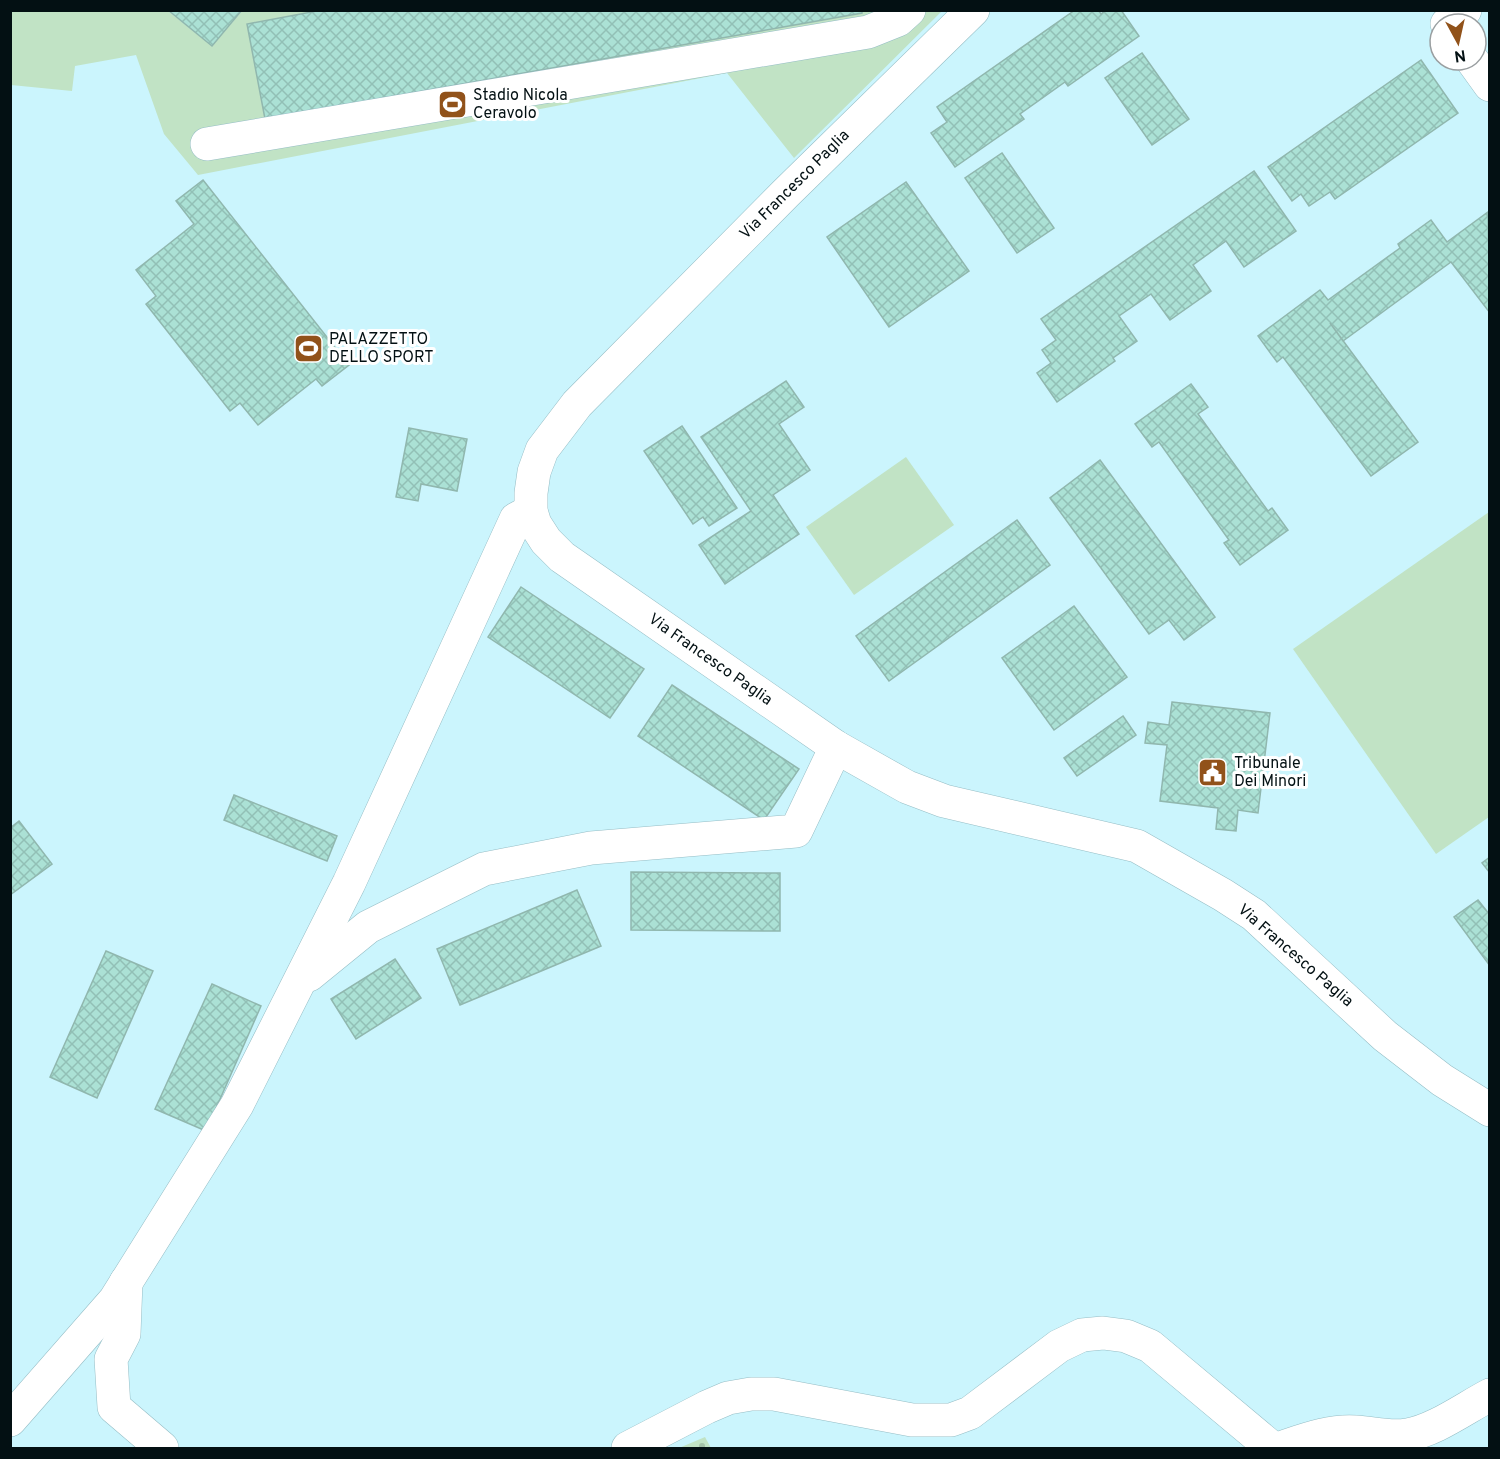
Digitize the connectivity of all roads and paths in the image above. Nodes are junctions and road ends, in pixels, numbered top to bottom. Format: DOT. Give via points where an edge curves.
graph roads {
  1 [pos="909,10"];
  2 [pos="973,10"];
  3 [pos="1481,72"];
  4 [pos="1490,85"];
  5 [pos="207,144"];
  6 [pos="531,511"];
  7 [pos="836,747"];
  8 [pos="298,984"];
  9 [pos="1490,1110"];
  10 [pos="126,1282"];
  11 [pos="1490,1395"];
  12 [pos="10,1420"];
  13 [pos="162,1449"];
  14 [pos="628,1449"];
  15 [pos="1272,1449"];
  16 [pos="1280,1449"];
  1 -- 5 [label="street" via="898,20 868,32"];
  2 -- 6 [label="street, Via Francesco Paglia" via="576,404 542,450 532,483"];
  3 -- 4 [label="street"];
  6 -- 7 [label="street, Via Francesco Paglia" via="546,541 562,557"];
  6 -- 8 [label="street" via="516,519 349,883"];
  7 -- 8 [label="street" via="796,831 591,848 484,869 368,927"];
  7 -- 9 [label="street, Via Francesco Paglia" via="907,787 944,801 1113,839 1160,858 1254,915 1385,1036 1442,1080"];
  8 -- 10 [label="street" via="237,1105"];
  10 -- 12 [label="street"];
  10 -- 13 [label="street" via="124,1334 111,1359 114,1407"];
  11 -- 16 [label="street" via="1407,1435 1335,1433"];
  14 -- 15 [label="street" via="707,1407 751,1394 774,1394 912,1420 951,1420 970,1413 1059,1346 1082,1335 1103,1333 1126,1336 1150,1346"];
}
